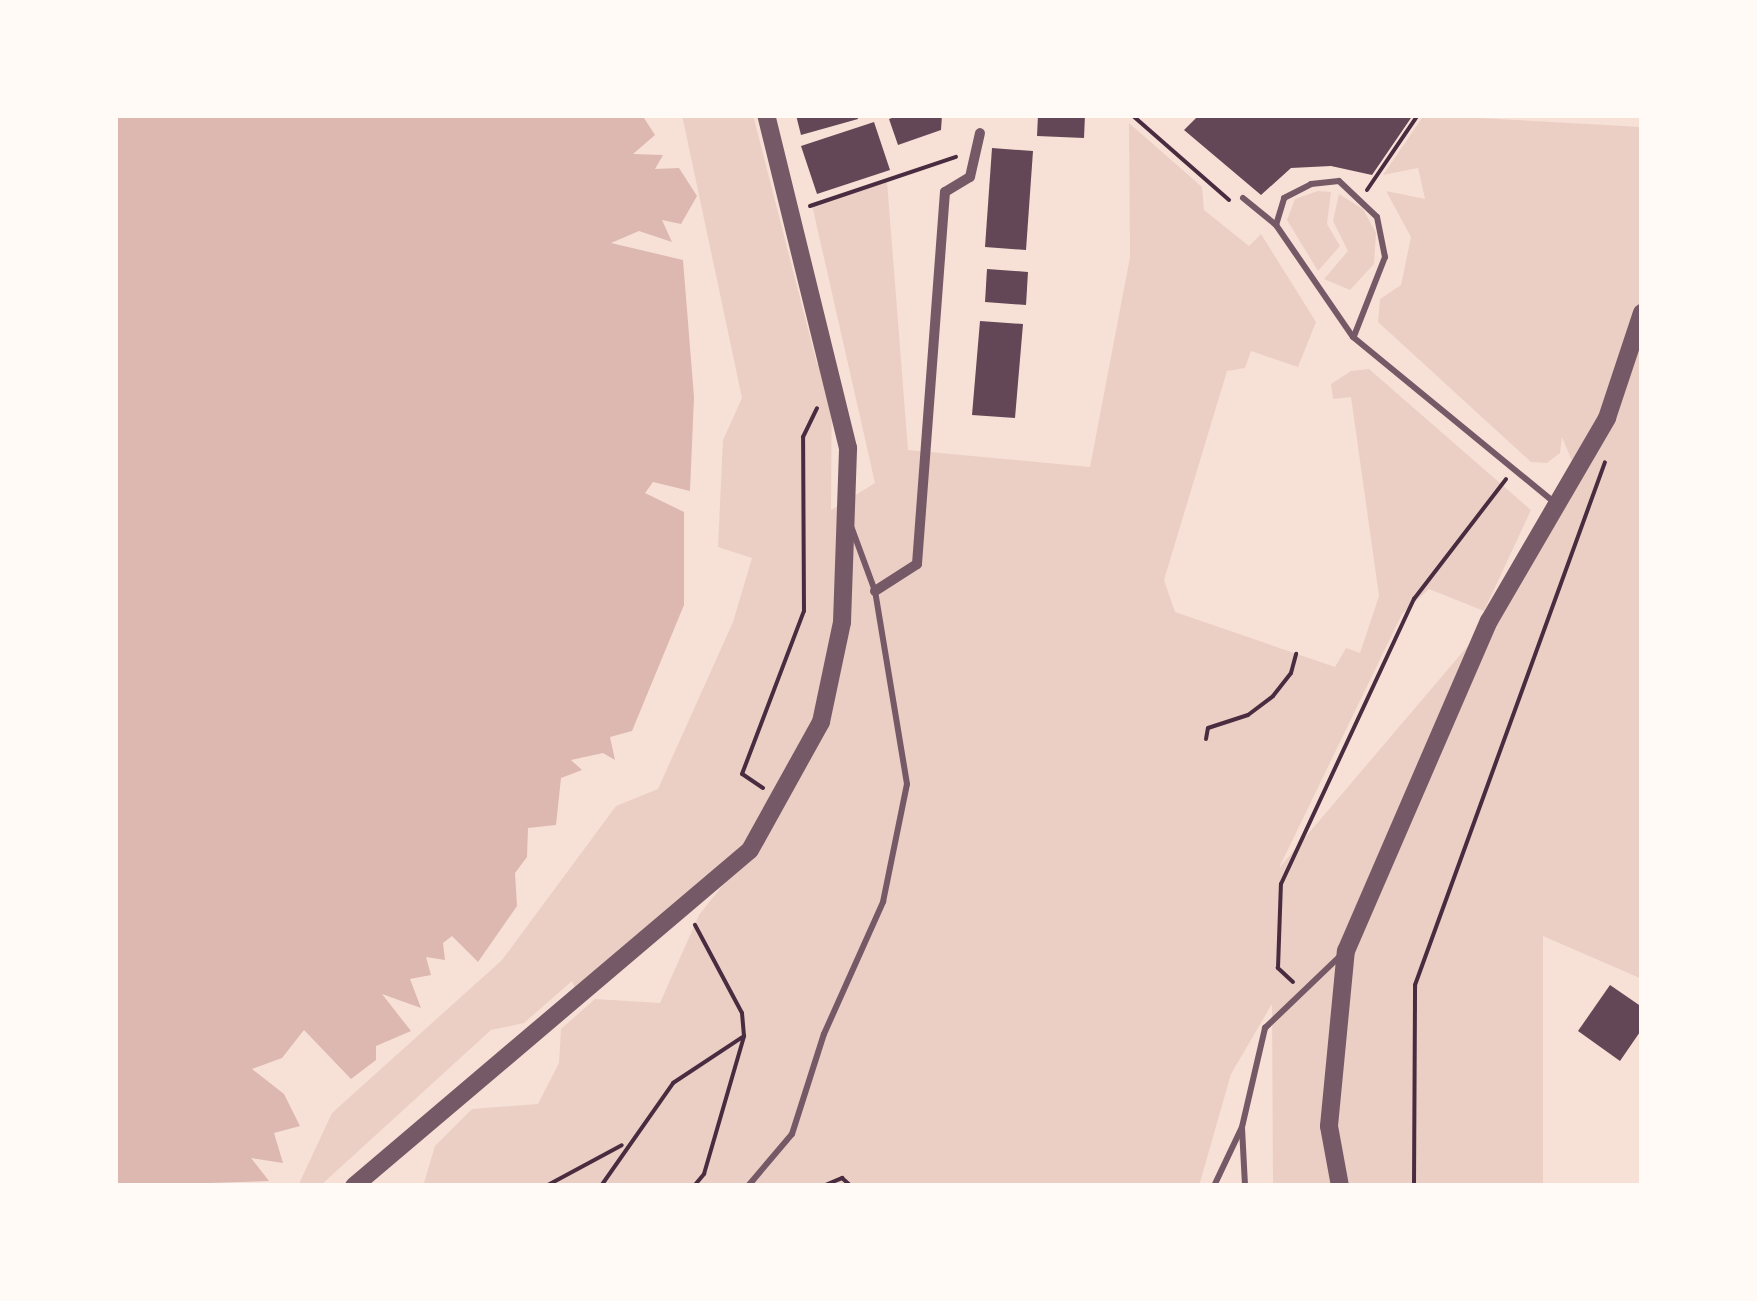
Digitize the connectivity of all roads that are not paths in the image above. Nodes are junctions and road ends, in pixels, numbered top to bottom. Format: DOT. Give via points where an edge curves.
graph roads {
  1 [pos="766,115"];
  2 [pos="980,133"];
  3 [pos="1243,198"];
  4 [pos="1276,224"];
  5 [pos="1642,313"];
  6 [pos="1354,337"];
  7 [pos="1553,501"];
  8 [pos="848,515"];
  9 [pos="874,591"];
  10 [pos="1346,951"];
  11 [pos="1242,1127"];
  12 [pos="354,1186"];
  13 [pos="748,1186"];
  14 [pos="1214,1186"];
  15 [pos="1244,1186"];
  16 [pos="1340,1186"];
  1 -- 8 [label="street" via="848,448"];
  2 -- 9 [label="street" via="970,177 945,192 918,564"];
  3 -- 4 [label="lane"];
  4 -- 6 [label="lane"];
  4 -- 6 [label="lane" via="1284,198 1311,184 1339,181 1378,217 1385,256"];
  5 -- 7 [label="street" via="1599,433"];
  6 -- 7 [label="lane"];
  7 -- 10 [label="street" via="1489,622"];
  8 -- 9 [label="lane"];
  8 -- 12 [label="street" via="834,677 821,722 750,850"];
  9 -- 13 [label="lane" via="907,784 883,902 824,1034 792,1134"];
  10 -- 11 [label="lane" via="1265,1028"];
  10 -- 16 [label="street" via="1329,1126"];
  11 -- 14 [label="lane"];
  11 -- 15 [label="lane"];
}
